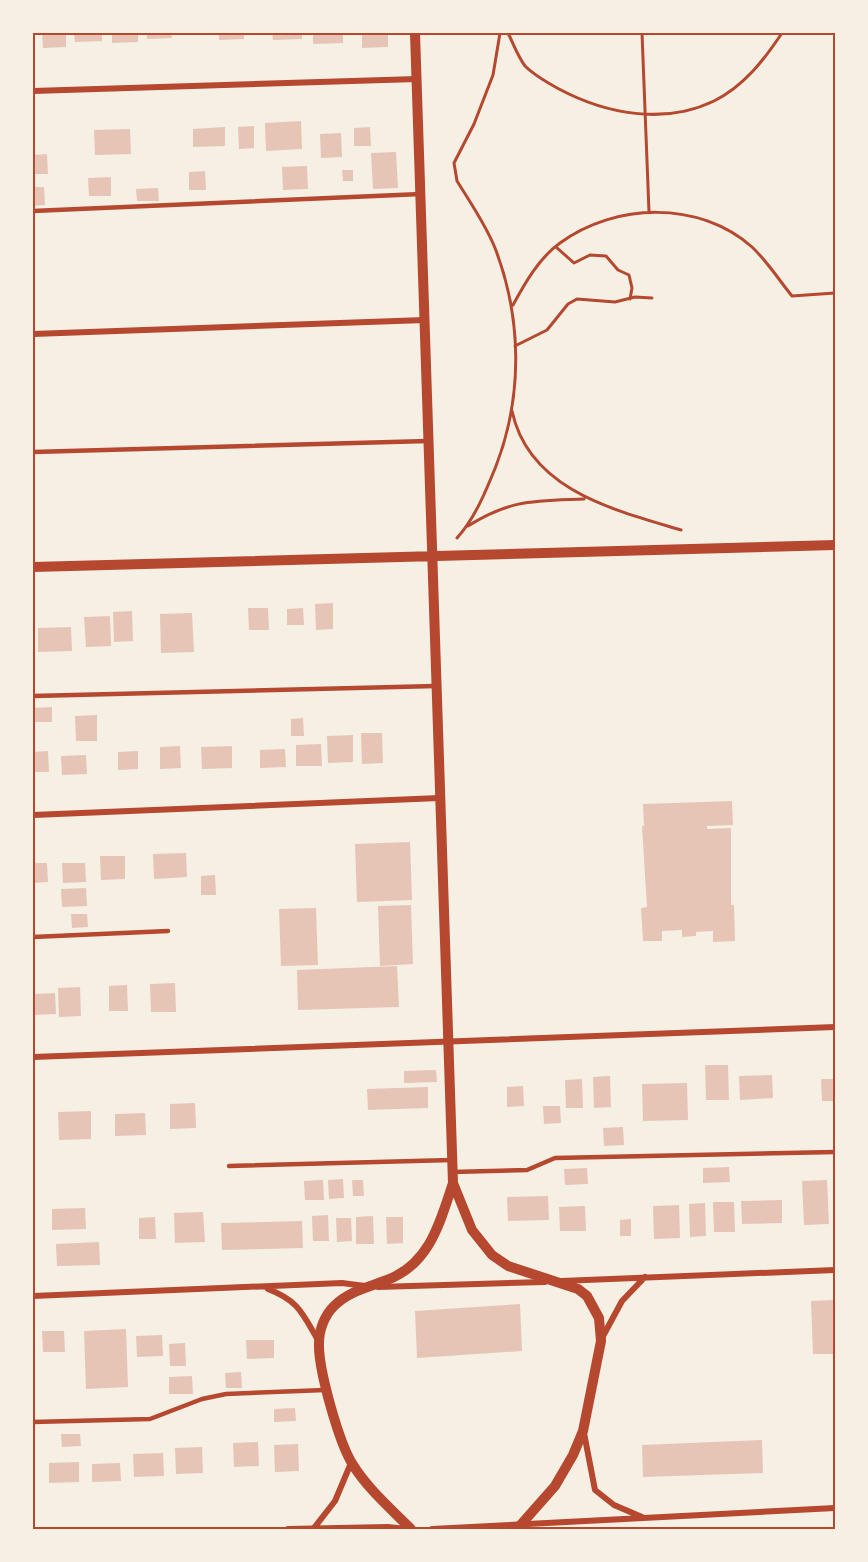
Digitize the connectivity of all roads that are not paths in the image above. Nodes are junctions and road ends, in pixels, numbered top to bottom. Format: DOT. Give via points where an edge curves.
graph roads {
  1 [pos="416,33"];
  2 [pos="417,79"];
  3 [pos="33,91"];
  4 [pos="421,194"];
  5 [pos="33,211"];
  6 [pos="424,320"];
  7 [pos="33,334"];
  8 [pos="428,441"];
  9 [pos="33,452"];
  10 [pos="835,545"];
  11 [pos="434,557"];
  12 [pos="33,567"];
  13 [pos="436,686"];
  14 [pos="33,696"];
  15 [pos="439,798"];
  16 [pos="33,815"];
  17 [pos="168,931"];
  18 [pos="33,937"];
  19 [pos="835,1027"];
  20 [pos="447,1043"];
  21 [pos="33,1057"];
  22 [pos="835,1152"];
  23 [pos="452,1160"];
  24 [pos="229,1166"];
  25 [pos="452,1178"];
  26 [pos="835,1270"];
  27 [pos="645,1276"];
  28 [pos="557,1281"];
  29 [pos="368,1286"];
  30 [pos="265,1288"];
  31 [pos="33,1296"];
  32 [pos="319,1341"];
  33 [pos="600,1341"];
  34 [pos="327,1389"];
  35 [pos="33,1422"];
  36 [pos="583,1431"];
  37 [pos="351,1462"];
  38 [pos="835,1508"];
  39 [pos="642,1518"];
  40 [pos="519,1527"];
  41 [pos="314,1528"];
  42 [pos="288,1529"];
  43 [pos="406,1529"];
  44 [pos="411,1529"];
  45 [pos="432,1529"];
  1 -- 2 [label="street"];
  2 -- 3 [label="street"];
  2 -- 4 [label="street"];
  4 -- 5 [label="lane"];
  4 -- 6 [label="street"];
  6 -- 7 [label="street"];
  6 -- 8 [label="street"];
  8 -- 9 [label="lane"];
  8 -- 11 [label="street"];
  10 -- 11 [label="street"];
  11 -- 12 [label="street"];
  11 -- 13 [label="street"];
  13 -- 14 [label="lane"];
  13 -- 15 [label="street"];
  15 -- 16 [label="street"];
  15 -- 20 [label="street"];
  17 -- 18 [label="lane"];
  19 -- 20 [label="street"];
  20 -- 21 [label="street"];
  20 -- 23 [label="street"];
  22 -- 25 [label="lane" via="555,1158 527,1170"];
  23 -- 24 [label="lane"];
  23 -- 25 [label="street"];
  25 -- 28 [label="street" via="472,1230 492,1255 508,1266"];
  25 -- 29 [label="street" via="436,1234 417,1262 405,1272"];
  26 -- 27 [label="street"];
  27 -- 28 [label="street"];
  27 -- 33 [label="street" via="622,1301"];
  28 -- 29 [label="street"];
  28 -- 33 [label="street" via="587,1296 599,1318"];
  29 -- 30 [label="street" via="342,1283"];
  29 -- 32 [label="street" via="334,1306 321,1327"];
  30 -- 31 [label="street"];
  30 -- 32 [label="street" via="297,1304"];
  32 -- 34 [label="street"];
  33 -- 36 [label="street"];
  34 -- 35 [label="lane" via="226,1394 150,1419"];
  34 -- 37 [label="street"];
  36 -- 39 [label="street" via="595,1490 614,1505"];
  36 -- 40 [label="street" via="560,1479"];
  37 -- 41 [label="street" via="335,1501"];
  37 -- 44 [label="street"];
  38 -- 39 [label="street"];
  39 -- 40 [label="street"];
  40 -- 45 [label="street"];
  41 -- 42 [label="street"];
  41 -- 43 [label="street"];
}
